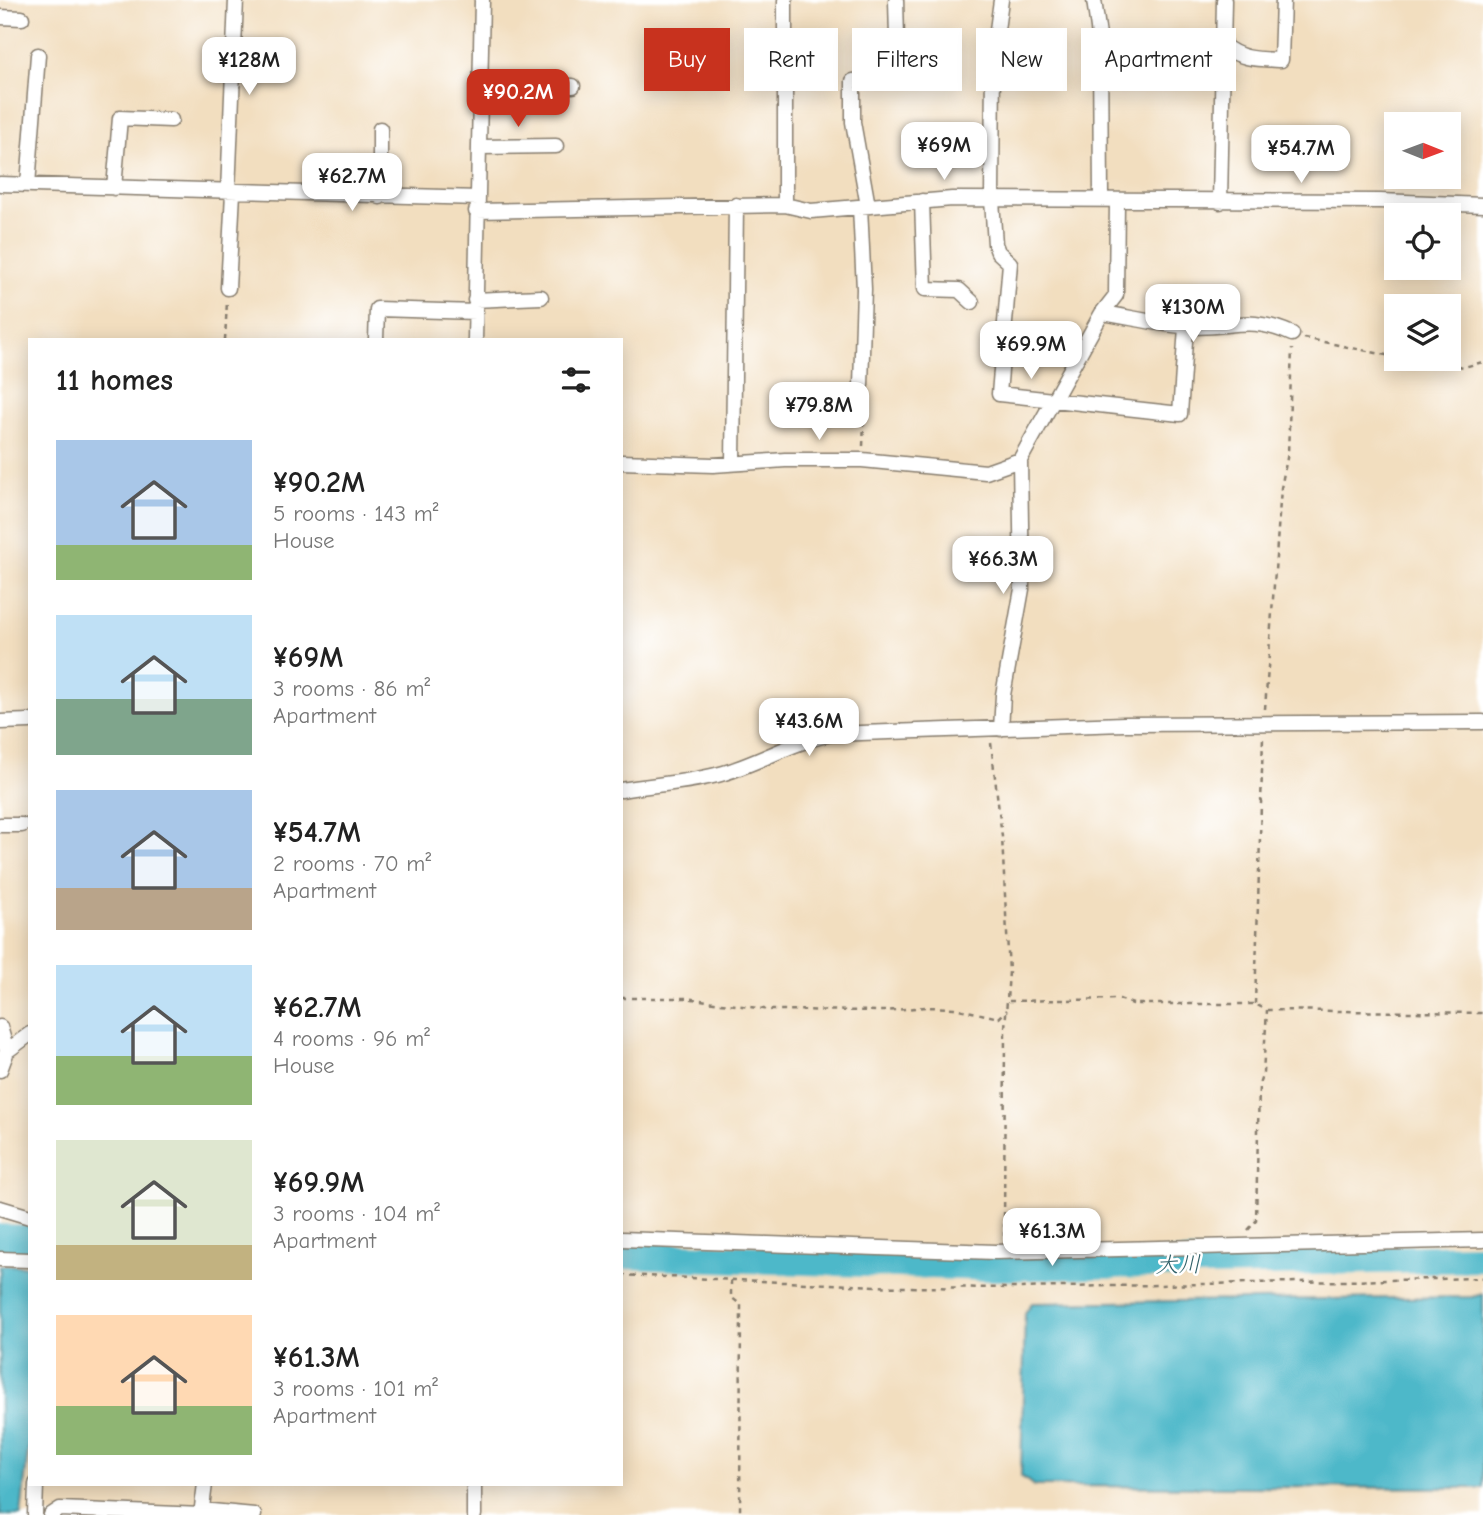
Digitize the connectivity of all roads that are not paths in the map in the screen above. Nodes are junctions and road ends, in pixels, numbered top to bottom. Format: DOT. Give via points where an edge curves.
graph roads {
  1 [pos="236,0"];
  2 [pos="482,0"];
  3 [pos="785,0"];
  4 [pos="897,0"];
  5 [pos="1001,0"];
  6 [pos="1094,0"];
  7 [pos="1224,0"];
  8 [pos="1283,0"];
  9 [pos="0,17"];
  10 [pos="22,19"];
  11 [pos="1098,28"];
  12 [pos="1223,28"];
  13 [pos="38,55"];
  14 [pos="1236,56"];
  15 [pos="480,84"];
  16 [pos="572,86"];
  17 [pos="1100,91"];
  18 [pos="1222,91"];
  19 [pos="171,120"];
  20 [pos="380,129"];
  21 [pos="556,146"];
  22 [pos="480,147"];
  23 [pos="0,184"];
  24 [pos="28,185"];
  25 [pos="114,188"];
  26 [pos="231,193"];
  27 [pos="380,197"];
  28 [pos="1101,199"];
  29 [pos="992,200"];
  30 [pos="922,201"];
  31 [pos="1118,202"];
  32 [pos="1220,202"];
  33 [pos="477,204"];
  34 [pos="736,205"];
  35 [pos="785,205"];
  36 [pos="1483,205"];
  37 [pos="864,206"];
  38 [pos="228,288"];
  39 [pos="541,297"];
  40 [pos="972,302"];
  41 [pos="475,306"];
  42 [pos="1102,313"];
  43 [pos="1186,327"];
  44 [pos="1292,334"];
  45 [pos="376,338"];
  46 [pos="475,338"];
  47 [pos="861,385"];
  48 [pos="1051,402"];
  49 [pos="1020,460"];
  50 [pos="623,462"];
  51 [pos="733,463"];
  52 [pos="28,721"];
  53 [pos="0,722"];
  54 [pos="1483,722"];
  55 [pos="995,729"];
  56 [pos="623,790"];
  57 [pos="0,825"];
  58 [pos="22,825"];
  59 [pos="0,1027"];
  60 [pos="28,1035"];
  61 [pos="6,1051"];
  62 [pos="0,1070"];
  63 [pos="0,1208"];
  64 [pos="28,1216"];
  65 [pos="623,1239"];
  66 [pos="1483,1240"];
  67 [pos="0,1259"];
  68 [pos="28,1260"];
  69 [pos="36,1486"];
  70 [pos="205,1486"];
  71 [pos="474,1486"];
  72 [pos="201,1510"];
  73 [pos="35,1515"];
  74 [pos="51,1515"];
  75 [pos="254,1515"];
  76 [pos="474,1515"];
  1 -- 26 [label="street"];
  2 -- 15 [label="street"];
  3 -- 35 [label="street"];
  4 -- 37 [label="street" via="898,77 853,81 853,122"];
  5 -- 29 [label="street" via="993,60"];
  6 -- 11 [label="street"];
  7 -- 12 [label="street"];
  8 -- 14 [label="street" via="1281,60"];
  9 -- 10 [label="street"];
  13 -- 24 [label="street"];
  15 -- 16 [label="street"];
  15 -- 22 [label="street"];
  17 -- 28 [label="street"];
  18 -- 32 [label="street"];
  19 -- 25 [label="street" via="120,118"];
  20 -- 27 [label="street"];
  21 -- 22 [label="street"];
  22 -- 33 [label="street"];
  23 -- 24 [label="street"];
  24 -- 25 [label="street"];
  25 -- 26 [label="street"];
  26 -- 27 [label="street"];
  26 -- 38 [label="street"];
  27 -- 33 [label="street"];
  28 -- 29 [label="street"];
  28 -- 31 [label="street"];
  29 -- 30 [label="street"];
  29 -- 48 [label="street" via="995,244 1010,263 999,394"];
  30 -- 37 [label="street"];
  30 -- 40 [label="street" via="925,289 959,290"];
  31 -- 32 [label="street"];
  31 -- 42 [label="street" via="1116,295"];
  32 -- 36 [label="street"];
  33 -- 34 [label="street"];
  33 -- 41 [label="street"];
  34 -- 35 [label="street"];
  34 -- 51 [label="street"];
  35 -- 37 [label="street" via="811,211"];
  37 -- 47 [label="street"];
  39 -- 41 [label="street"];
  41 -- 45 [label="street" via="377,309"];
  41 -- 46 [label="street"];
  42 -- 43 [label="street"];
  42 -- 48 [label="street"];
  43 -- 44 [label="street" via="1261,323"];
  43 -- 48 [label="street" via="1180,414"];
  48 -- 49 [label="street"];
  49 -- 51 [label="street" via="986,472 862,460"];
  49 -- 55 [label="street" via="1022,589"];
  50 -- 51 [label="street"];
  52 -- 53 [label="street"];
  54 -- 55 [label="street"];
  55 -- 56 [label="street" via="832,734 726,772"];
  57 -- 58 [label="street"];
  59 -- 61 [label="street"];
  60 -- 61 [label="street"];
  61 -- 62 [label="street"];
  63 -- 64 [label="street"];
  65 -- 66 [label="street" via="983,1252"];
  67 -- 68 [label="street"];
  69 -- 73 [label="street"];
  70 -- 72 [label="street"];
  71 -- 76 [label="street"];
  72 -- 74 [label="street" via="201,1515 60,1509"];
  72 -- 75 [label="street"];
}
